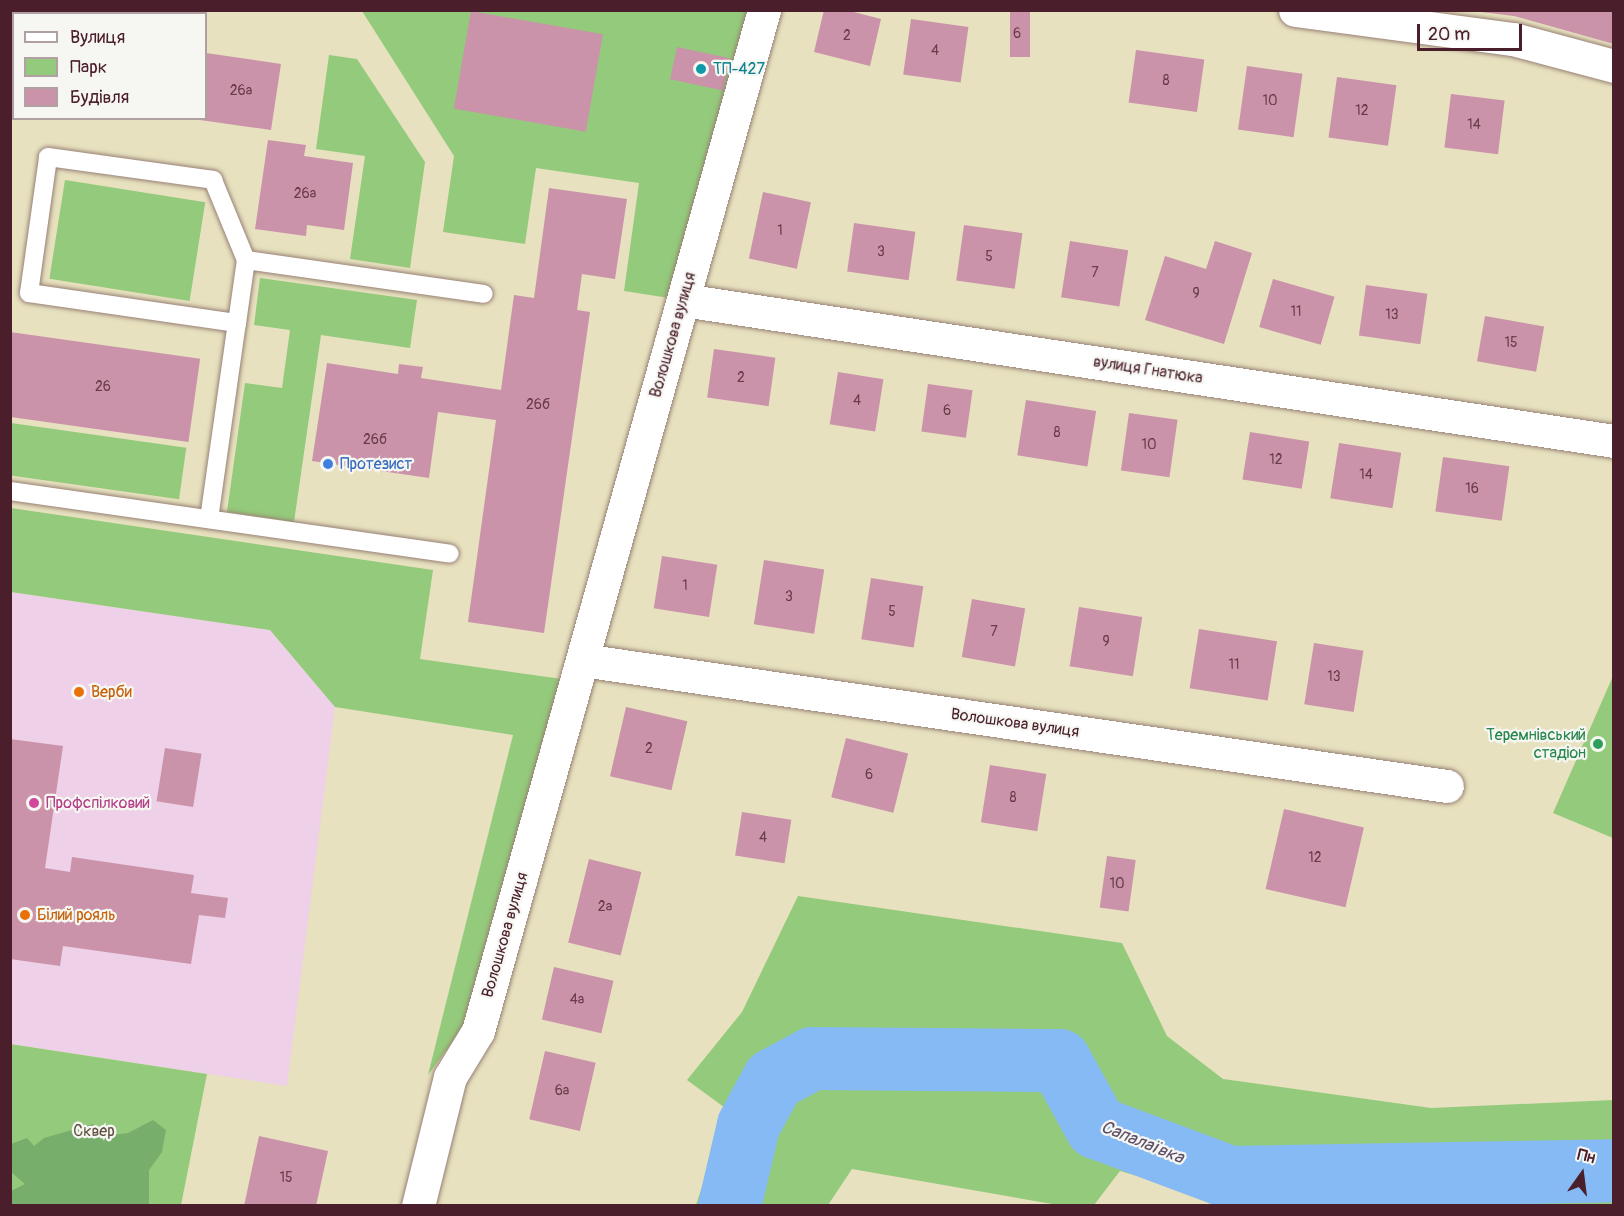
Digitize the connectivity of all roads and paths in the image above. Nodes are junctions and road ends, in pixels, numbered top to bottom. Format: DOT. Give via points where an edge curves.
graph roads {
  1 [pos="764,10"];
  2 [pos="1295,10"];
  3 [pos="1614,66"];
  4 [pos="246,260"];
  5 [pos="484,294"];
  6 [pos="683,300"];
  7 [pos="237,322"];
  8 [pos="1614,441"];
  9 [pos="10,491"];
  10 [pos="209,519"];
  11 [pos="450,554"];
  12 [pos="582,660"];
  13 [pos="1447,786"];
  14 [pos="418,1206"];
  1 -- 6 [label="street, Волошкова вулиця"];
  2 -- 3 [label="street" via="1513,39"];
  4 -- 5 [label="lane"];
  4 -- 7 [label="lane"];
  4 -- 7 [label="lane" via="213,180 48,157 29,293"];
  6 -- 8 [label="street, вулиця Гнатюка"];
  6 -- 12 [label="street, Волошкова вулиця"];
  7 -- 10 [label="lane"];
  9 -- 10 [label="lane"];
  10 -- 11 [label="lane"];
  12 -- 13 [label="street, Волошкова вулиця"];
  12 -- 14 [label="street, Волошкова вулиця" via="478,1031 450,1077"];
}
